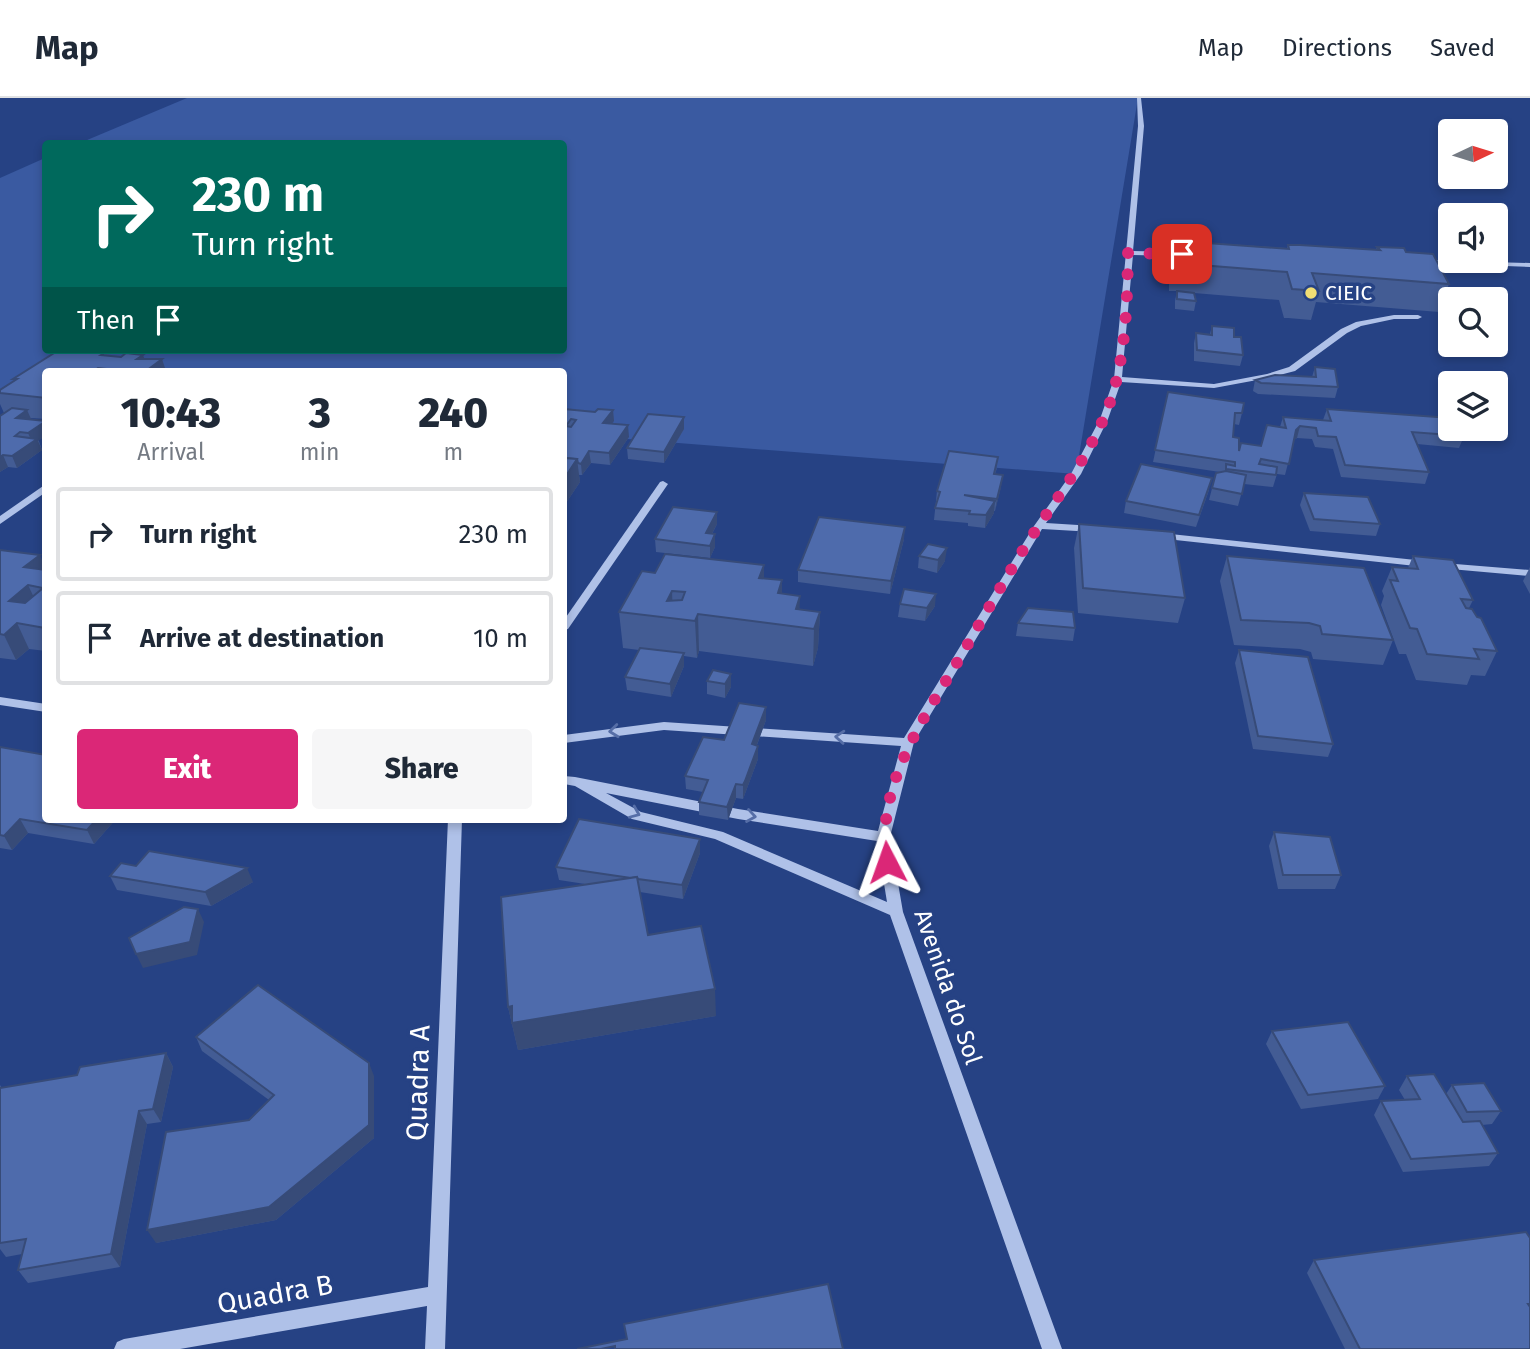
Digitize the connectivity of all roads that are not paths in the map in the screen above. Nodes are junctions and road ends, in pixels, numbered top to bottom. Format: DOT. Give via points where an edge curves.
graph roads {
  1 [pos="1139,98"];
  2 [pos="1128,253"];
  3 [pos="1184,255"];
  4 [pos="1419,262"];
  5 [pos="1530,265"];
  6 [pos="1418,317"];
  7 [pos="1118,379"];
  8 [pos="663,484"];
  9 [pos="42,490"];
  10 [pos="0,521"];
  11 [pos="1039,526"];
  12 [pos="1100,530"];
  13 [pos="1155,536"];
  14 [pos="1530,573"];
  15 [pos="567,623"];
  16 [pos="0,701"];
  17 [pos="42,707"];
  18 [pos="567,739"];
  19 [pos="908,742"];
  20 [pos="569,781"];
  21 [pos="455,823"];
  22 [pos="883,837"];
  23 [pos="896,912"];
  24 [pos="435,1294"];
  25 [pos="124,1349"];
  26 [pos="435,1349"];
  27 [pos="1052,1349"];
  1 -- 2 [label="street, Avenida do Sol" via="1141,126"];
  2 -- 3 [label="street"];
  2 -- 7 [label="street, Avenida do Sol"];
  4 -- 5 [label="street"];
  6 -- 7 [label="street" via="1359,324 1292,369 1261,377 1214,386"];
  7 -- 11 [label="street, Avenida do Sol" via="1076,474"];
  8 -- 15 [label="street"];
  9 -- 10 [label="street"];
  11 -- 12 [label="street"];
  11 -- 19 [label="street, Avenida do Sol"];
  13 -- 14 [label="street"];
  16 -- 17 [label="street"];
  19 -- 18 [label="street, one-way" via="664,726"];
  19 -- 22 [label="street, Avenida do Sol"];
  20 -- 22 [label="street, one-way"];
  20 -- 23 [label="street, one-way" via="638,816 718,835"];
  21 -- 24 [label="street, Quadra A"];
  22 -- 23 [label="street, Avenida do Sol"];
  23 -- 27 [label="street, Avenida do Sol"];
  24 -- 25 [label="street, Quadra B"];
  24 -- 26 [label="street, Quadra A"];
}
